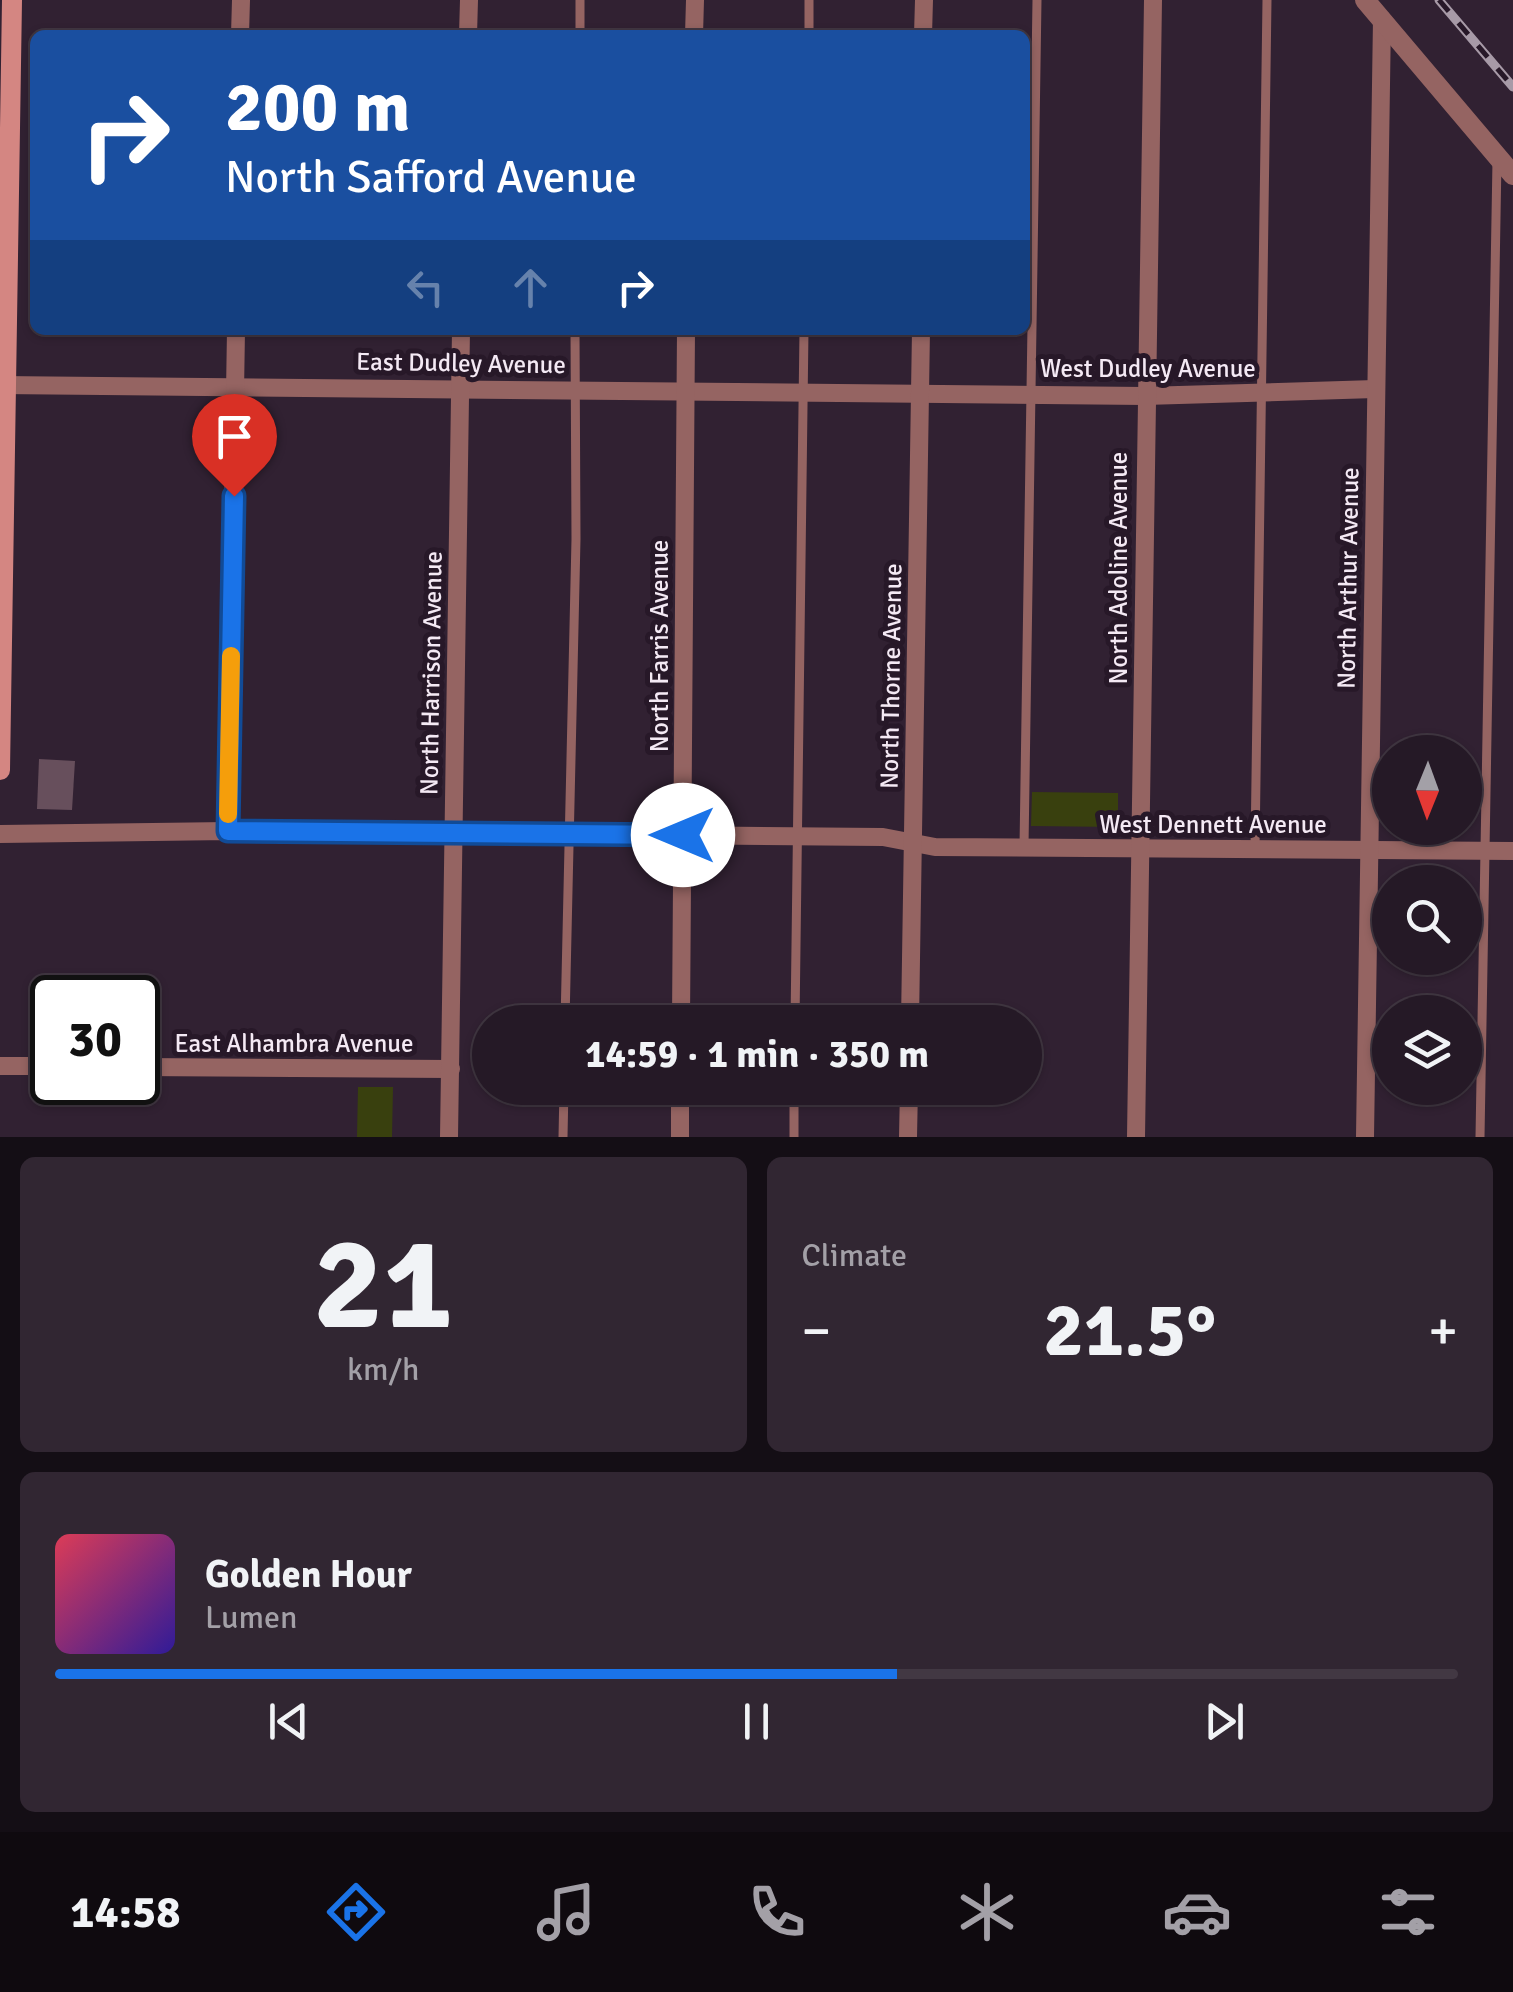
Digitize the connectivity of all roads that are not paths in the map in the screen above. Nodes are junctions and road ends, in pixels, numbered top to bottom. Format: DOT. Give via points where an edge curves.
graph roads {
  1 [pos="12,0"];
  2 [pos="241,0"];
  3 [pos="469,0"];
  4 [pos="580,0"];
  5 [pos="695,0"];
  6 [pos="809,0"];
  7 [pos="924,0"];
  8 [pos="1037,0"];
  9 [pos="1153,0"];
  10 [pos="1266,0"];
  11 [pos="1365,0"];
  12 [pos="1382,19"];
  13 [pos="240,30"];
  14 [pos="468,30"];
  15 [pos="580,30"];
  16 [pos="694,30"];
  17 [pos="808,30"];
  18 [pos="924,30"];
  19 [pos="1497,156"];
  20 [pos="1513,174"];
  21 [pos="5,179"];
  22 [pos="5,245"];
  23 [pos="236,335"];
  24 [pos="461,335"];
  25 [pos="576,335"];
  26 [pos="686,335"];
  27 [pos="804,335"];
  28 [pos="921,335"];
  29 [pos="4,385"];
  30 [pos="236,385"];
  31 [pos="459,387"];
  32 [pos="1376,389"];
  33 [pos="575,390"];
  34 [pos="685,392"];
  35 [pos="804,392"];
  36 [pos="921,392"];
  37 [pos="1264,392"];
  38 [pos="1031,394"];
  39 [pos="1145,396"];
  40 [pos="0,770"];
  41 [pos="228,831"];
  42 [pos="454,833"];
  43 [pos="0,834"];
  44 [pos="570,835"];
  45 [pos="683,835"];
  46 [pos="798,836"];
  47 [pos="913,843"];
  48 [pos="1024,848"];
  49 [pos="1141,848"];
  50 [pos="1255,849"];
  51 [pos="1369,850"];
  52 [pos="1484,850"];
  53 [pos="1513,851"];
  54 [pos="566,1005"];
  55 [pos="681,1005"];
  56 [pos="795,1005"];
  57 [pos="910,1005"];
  58 [pos="0,1066"];
  59 [pos="30,1066"];
  60 [pos="160,1067"];
  61 [pos="451,1069"];
  62 [pos="564,1105"];
  63 [pos="680,1105"];
  64 [pos="794,1105"];
  65 [pos="909,1105"];
  66 [pos="449,1137"];
  67 [pos="563,1137"];
  68 [pos="680,1137"];
  69 [pos="794,1137"];
  70 [pos="908,1137"];
  71 [pos="1136,1137"];
  72 [pos="1364,1137"];
  73 [pos="1480,1137"];
  1 -- 21 [label="main road"];
  2 -- 13 [label="street"];
  3 -- 14 [label="street"];
  4 -- 15 [label="lane"];
  5 -- 16 [label="street"];
  6 -- 17 [label="lane"];
  7 -- 18 [label="street"];
  8 -- 38 [label="lane"];
  9 -- 39 [label="street, North Adoline Avenue"];
  10 -- 37 [label="lane"];
  11 -- 12 [label="street"];
  12 -- 19 [label="street"];
  12 -- 32 [label="street, North Arthur Avenue"];
  19 -- 20 [label="street"];
  19 -- 52 [label="lane"];
  21 -- 22 [label="main road"];
  22 -- 29 [label="main road"];
  23 -- 30 [label="street"];
  24 -- 31 [label="street, North Harrison Avenue"];
  25 -- 33 [label="lane"];
  26 -- 34 [label="street, North Farris Avenue"];
  27 -- 35 [label="lane"];
  28 -- 36 [label="street, North Thorne Avenue"];
  29 -- 30 [label="street, East Dudley Avenue"];
  29 -- 40 [label="main road"];
  30 -- 31 [label="street, East Dudley Avenue"];
  30 -- 41 [label="street"];
  31 -- 33 [label="street, East Dudley Avenue"];
  31 -- 42 [label="street, North Harrison Avenue"];
  32 -- 37 [label="street, West Dudley Avenue"];
  32 -- 51 [label="street, North Arthur Avenue"];
  33 -- 34 [label="street, East Dudley Avenue"];
  33 -- 44 [label="lane"];
  34 -- 35 [label="street, East Dudley Avenue"];
  34 -- 45 [label="street, North Farris Avenue"];
  35 -- 36 [label="street, East Dudley Avenue"];
  35 -- 46 [label="lane"];
  36 -- 38 [label="street, West Dudley Avenue"];
  36 -- 47 [label="street, North Thorne Avenue"];
  37 -- 39 [label="street, West Dudley Avenue"];
  37 -- 50 [label="lane"];
  38 -- 39 [label="street, West Dudley Avenue"];
  38 -- 48 [label="lane"];
  39 -- 49 [label="street, North Adoline Avenue"];
  41 -- 42 [label="street, West Dennett Avenue"];
  41 -- 43 [label="street, West Dennett Avenue"];
  42 -- 44 [label="street, West Dennett Avenue"];
  42 -- 61 [label="street, North Harrison Avenue"];
  44 -- 45 [label="street, West Dennett Avenue"];
  44 -- 54 [label="lane"];
  45 -- 46 [label="street, West Dennett Avenue"];
  45 -- 55 [label="street, North Farris Avenue"];
  46 -- 47 [label="street, West Dennett Avenue"];
  46 -- 56 [label="lane"];
  47 -- 48 [label="street, West Dennett Avenue"];
  47 -- 57 [label="street, North Thorne Avenue"];
  48 -- 49 [label="street, West Dennett Avenue"];
  49 -- 50 [label="street, West Dennett Avenue"];
  49 -- 71 [label="street, North Adoline Avenue"];
  50 -- 51 [label="street, West Dennett Avenue"];
  51 -- 52 [label="street, West Dennett Avenue"];
  51 -- 72 [label="street, North Arthur Avenue"];
  52 -- 53 [label="street, West Dennett Avenue"];
  52 -- 73 [label="lane"];
  58 -- 59 [label="street"];
  60 -- 61 [label="street, East Alhambra Avenue"];
  61 -- 66 [label="street, North Harrison Avenue"];
  62 -- 67 [label="lane"];
  63 -- 68 [label="street"];
  64 -- 69 [label="lane"];
  65 -- 70 [label="street"];
}
